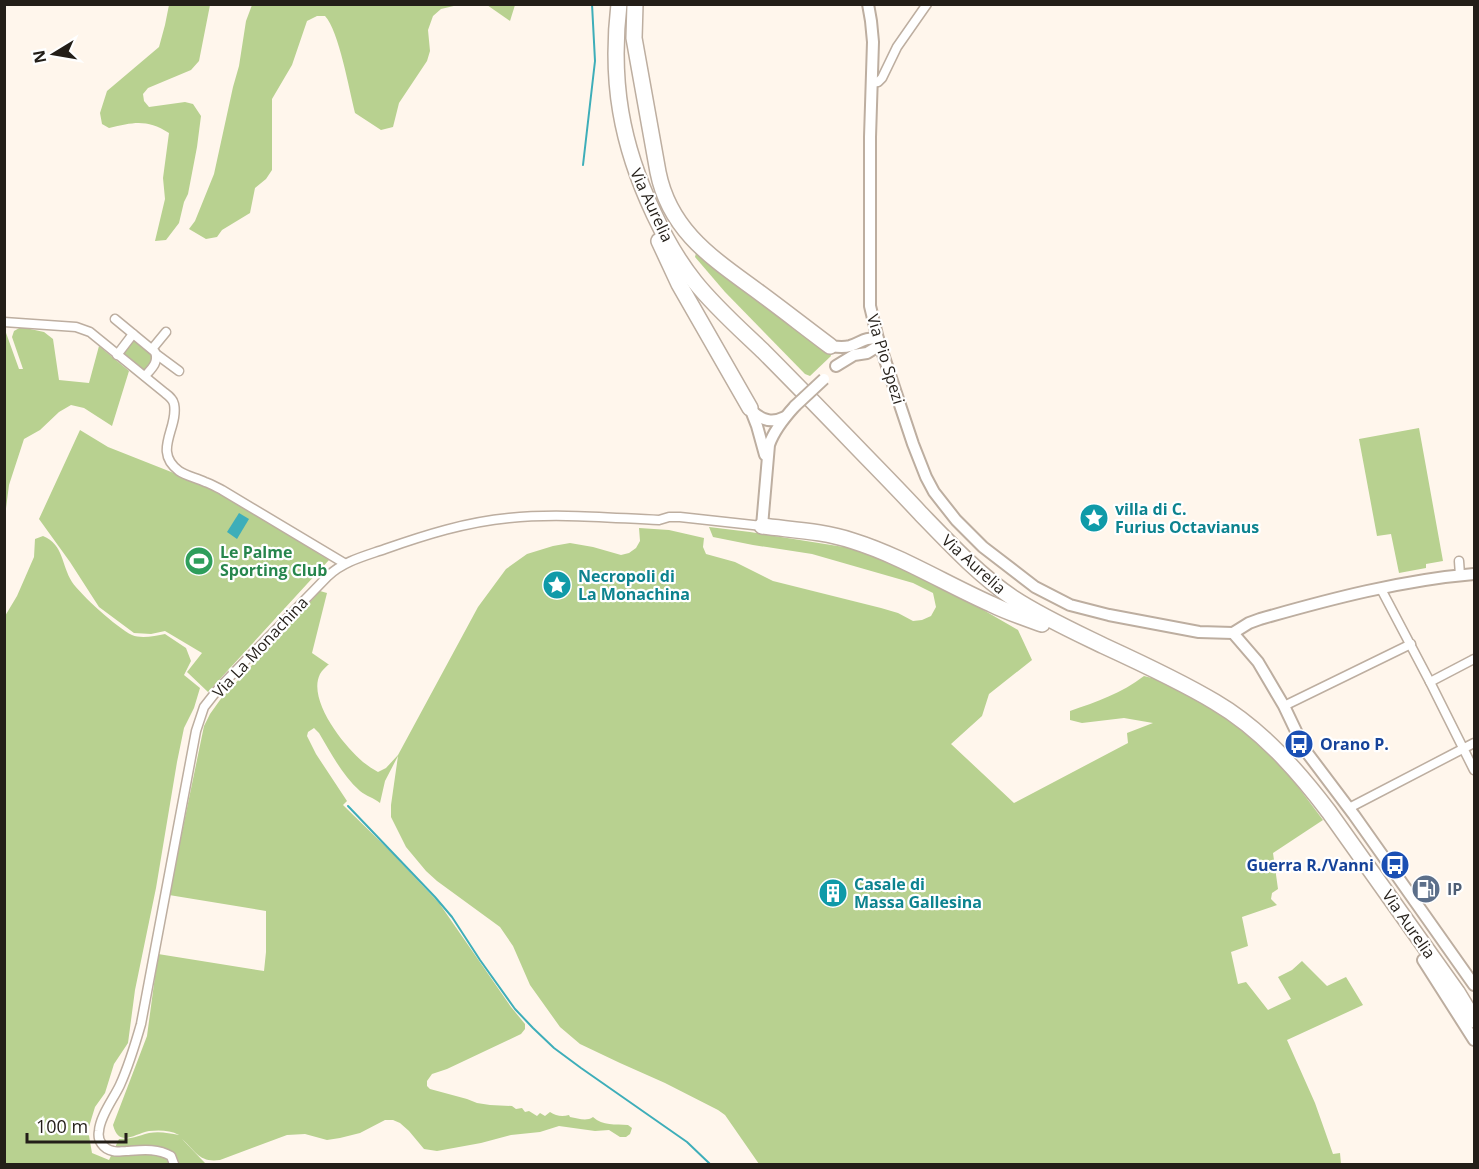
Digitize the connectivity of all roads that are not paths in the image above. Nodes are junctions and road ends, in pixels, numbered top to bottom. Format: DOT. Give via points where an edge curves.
graph roads {
  1 [pos="619,4"];
  2 [pos="628,4"];
  3 [pos="635,4"];
  4 [pos="868,4"];
  5 [pos="927,4"];
  6 [pos="871,83"];
  7 [pos="642,190"];
  8 [pos="870,306"];
  9 [pos="115,319"];
  10 [pos="4,322"];
  11 [pos="166,332"];
  12 [pos="134,334"];
  13 [pos="859,341"];
  14 [pos="879,342"];
  15 [pos="830,346"];
  16 [pos="154,351"];
  17 [pos="867,353"];
  18 [pos="117,355"];
  19 [pos="887,365"];
  20 [pos="836,366"];
  21 [pos="179,371"];
  22 [pos="145,376"];
  23 [pos="750,408"];
  24 [pos="785,417"];
  25 [pos="766,464"];
  26 [pos="762,526"];
  27 [pos="1459,561"];
  28 [pos="344,563"];
  29 [pos="1474,574"];
  30 [pos="1461,575"];
  31 [pos="1381,589"];
  32 [pos="1233,633"];
  33 [pos="1089,639"];
  34 [pos="1411,644"];
  35 [pos="1474,659"];
  36 [pos="1430,682"];
  37 [pos="1284,706"];
  38 [pos="1474,743"];
  39 [pos="1464,749"];
  40 [pos="1474,770"];
  41 [pos="1349,808"];
  42 [pos="1391,899"];
  43 [pos="1423,960"];
  44 [pos="1474,985"];
  45 [pos="1474,1003"];
  46 [pos="1474,1020"];
  47 [pos="1474,1040"];
  48 [pos="174,1164"];
  1 -- 7 [label="highway, Via Aurelia" via="615,53 619,99 627,144"];
  2 -- 45 [label="highway, Via Aurelia" via="626,86 643,168 673,233 715,292 964,546 1002,579 1050,610 1222,696 1274,736 1319,784"];
  3 -- 15 [label="highway" via="634,38 658,172 676,218 709,256"];
  4 -- 6 [label="street, Via Pio Spezi" via="872,29"];
  5 -- 6 [label="street" via="897,47 882,78"];
  6 -- 8 [label="street, Via Pio Spezi"];
  7 -- 23 [label="highway" via="670,267"];
  7 -- 33 [label="highway, Via Aurelia" via="694,281 957,551 1014,599"];
  8 -- 13 [label="street"];
  8 -- 14 [label="street, Via Pio Spezi"];
  9 -- 12 [label="street"];
  10 -- 18 [label="street" via="83,329"];
  11 -- 16 [label="street"];
  12 -- 16 [label="street"];
  12 -- 18 [label="street"];
  13 -- 14 [label="street" via="871,338"];
  13 -- 15 [label="street" via="844,347"];
  13 -- 20 [label="street"];
  14 -- 17 [label="street"];
  14 -- 19 [label="street, Via Pio Spezi"];
  15 -- 20 [label="street" via="837,355"];
  16 -- 21 [label="street"];
  16 -- 22 [label="street" via="156,363"];
  17 -- 19 [label="street"];
  17 -- 20 [label="street" via="854,355"];
  18 -- 22 [label="street"];
  19 -- 32 [label="street, Via Pio Spezi" via="914,449 936,495 970,535 998,559 1039,589 1070,605 1193,632"];
  20 -- 24 [label="street, bridge"];
  22 -- 28 [label="street" via="173,403 166,447 176,469 222,490"];
  23 -- 24 [label="street" via="765,420"];
  23 -- 25 [label="street"];
  24 -- 25 [label="street" via="770,441"];
  25 -- 26 [label="street"];
  26 -- 28 [label="street, Via La Monachina" via="680,517 510,518 442,531"];
  26 -- 33 [label="highway" via="864,544 1002,609"];
  27 -- 30 [label="street"];
  28 -- 48 [label="street, Via La Monachina" via="219,688 204,707 198,723 141,1024 126,1071 98,1132 101,1143 110,1151 158,1151 171,1156"];
  29 -- 30 [label="street"];
  30 -- 31 [label="street"];
  31 -- 32 [label="street" via="1260,619"];
  31 -- 34 [label="street"];
  32 -- 37 [label="street, Via Aurelia" via="1258,662"];
  33 -- 42 [label="highway, Via Aurelia" via="1209,699 1248,725 1311,787"];
  34 -- 36 [label="street"];
  34 -- 37 [label="street"];
  35 -- 36 [label="street"];
  36 -- 39 [label="street"];
  37 -- 41 [label="street, Via Aurelia" via="1305,750"];
  38 -- 39 [label="street"];
  39 -- 40 [label="street"];
  39 -- 41 [label="street"];
  41 -- 44 [label="street, Via Aurelia"];
  42 -- 43 [label="highway"];
  42 -- 46 [label="highway, Via Aurelia"];
  43 -- 47 [label="street, Via Aurelia"];
}
